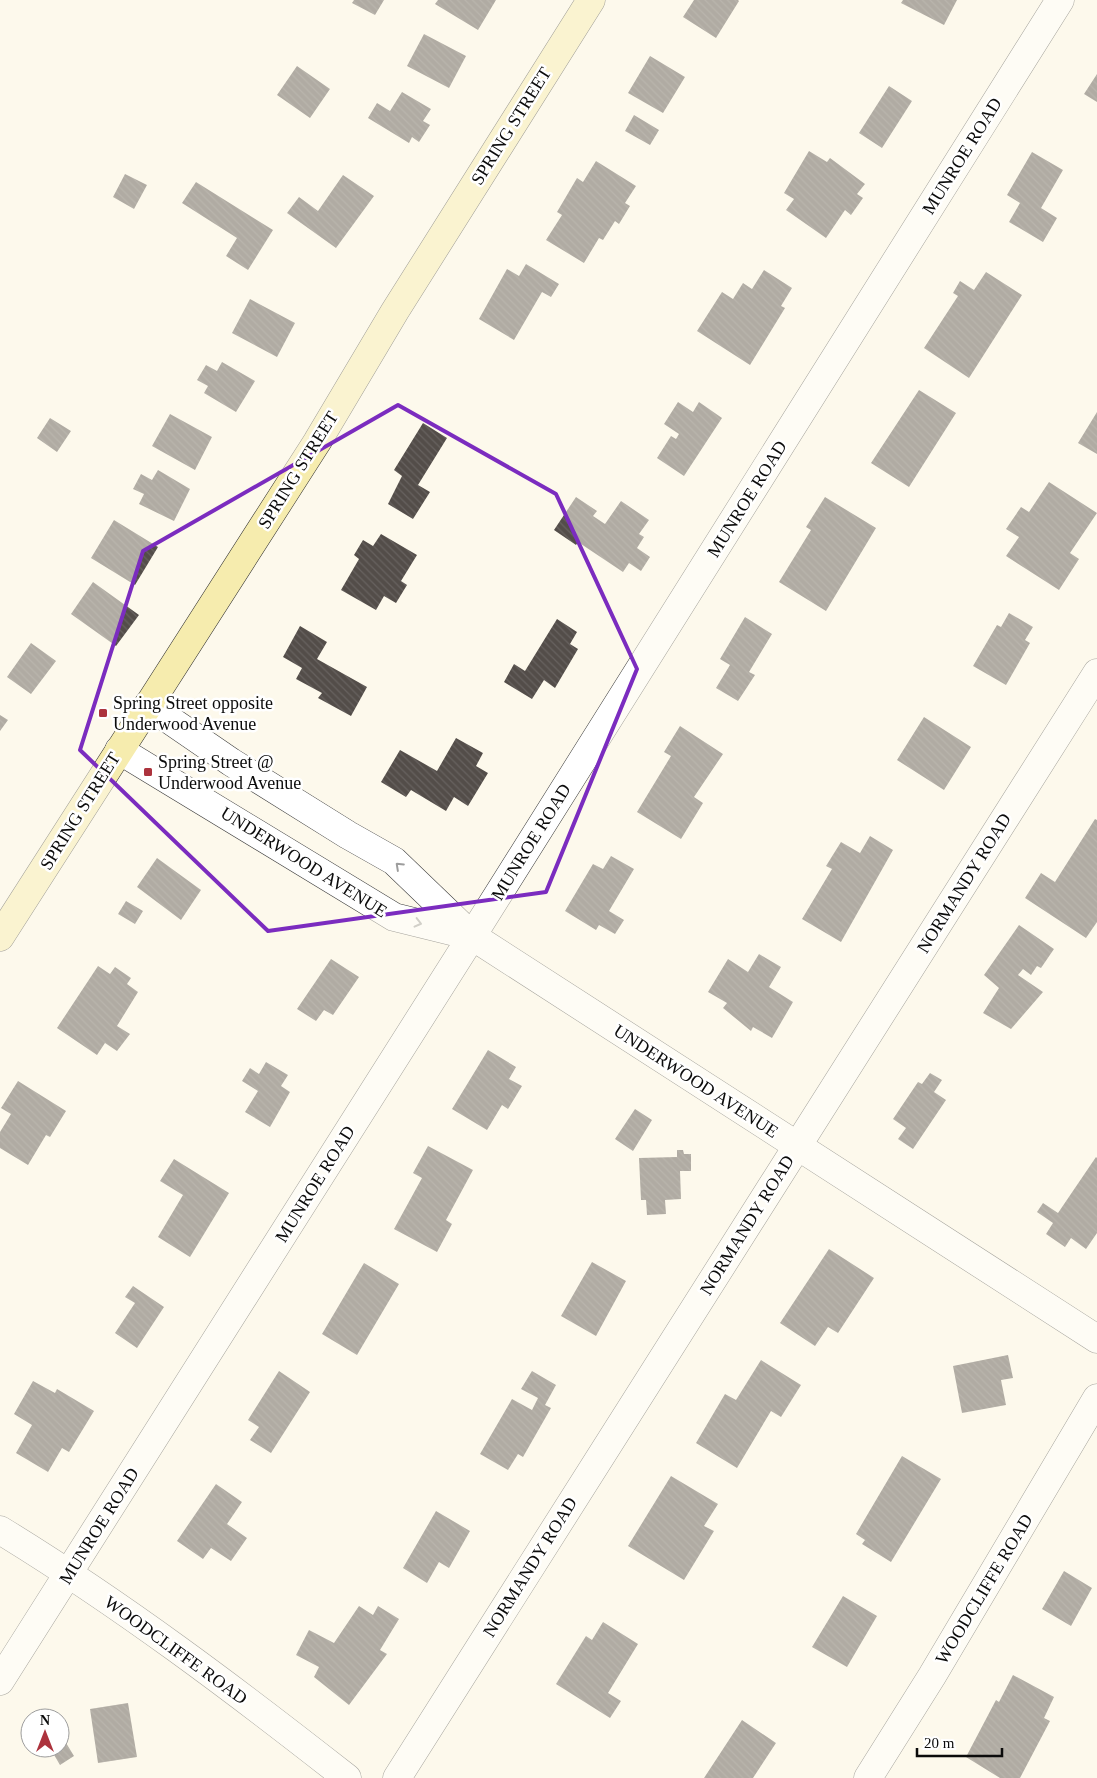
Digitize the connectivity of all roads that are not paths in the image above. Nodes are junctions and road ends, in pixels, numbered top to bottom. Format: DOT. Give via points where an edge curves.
graph roads {
  1 [pos="591,0"];
  2 [pos="1060,0"];
  3 [pos="1097,673"];
  4 [pos="148,704"];
  5 [pos="119,750"];
  6 [pos="472,936"];
  7 [pos="0,937"];
  8 [pos="797,1146"];
  9 [pos="1097,1339"];
  10 [pos="1097,1398"];
  11 [pos="0,1530"];
  12 [pos="69,1573"];
  13 [pos="0,1681"];
  14 [pos="347,1778"];
  15 [pos="397,1778"];
  16 [pos="868,1778"];
  1 -- 4 [label="main road, SPRING STREET" via="317,442"];
  2 -- 6 [label="street, MUNROE ROAD"];
  3 -- 8 [label="street, NORMANDY ROAD"];
  4 -- 5 [label="main road, SPRING STREET"];
  6 -- 4 [label="street, UNDERWOOD AVENUE, one-way" via="394,861 231,762"];
  5 -- 6 [label="street, UNDERWOOD AVENUE, one-way" via="394,917"];
  5 -- 7 [label="main road, SPRING STREET"];
  6 -- 8 [label="street, UNDERWOOD AVENUE"];
  6 -- 12 [label="street, MUNROE ROAD"];
  8 -- 9 [label="street, UNDERWOOD AVENUE"];
  8 -- 15 [label="street, NORMANDY ROAD"];
  10 -- 16 [label="street, WOODCLIFFE ROAD"];
  11 -- 12 [label="street, WOODCLIFFE ROAD"];
  12 -- 13 [label="street, MUNROE ROAD"];
  12 -- 14 [label="street, WOODCLIFFE ROAD" via="128,1613"];
}
